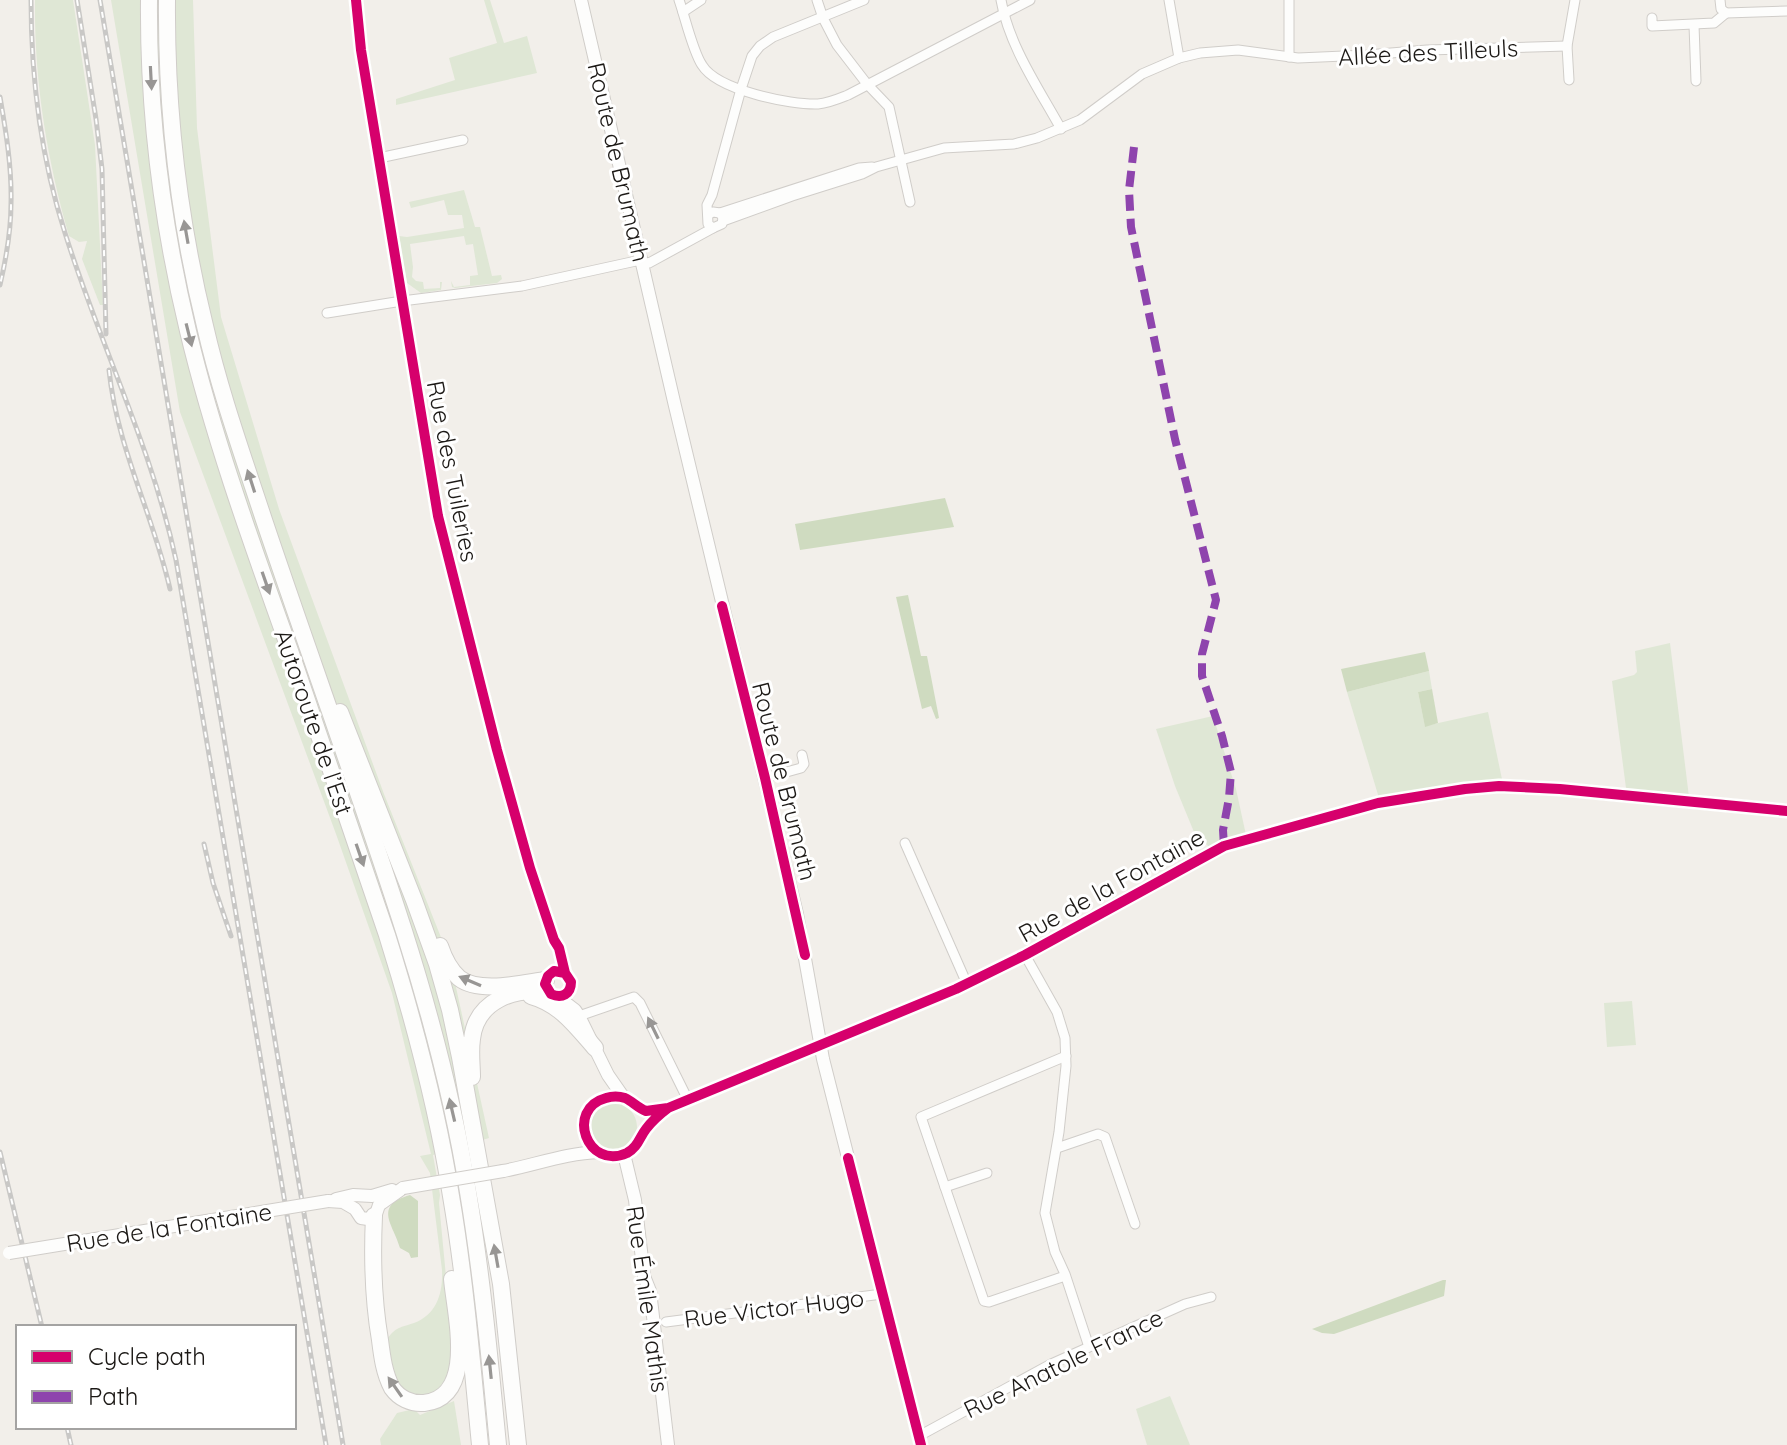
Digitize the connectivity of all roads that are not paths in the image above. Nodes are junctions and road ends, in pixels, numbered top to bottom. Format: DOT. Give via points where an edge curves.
graph roads {
  1 [pos="149,0"];
  2 [pos="167,0"];
  3 [pos="356,0"];
  4 [pos="581,0"];
  5 [pos="679,0"];
  6 [pos="701,0"];
  7 [pos="817,0"];
  8 [pos="864,0"];
  9 [pos="1001,0"];
  10 [pos="1030,0"];
  11 [pos="1169,0"];
  12 [pos="1289,0"];
  13 [pos="1575,0"];
  14 [pos="1720,0"];
  15 [pos="1787,11"];
  16 [pos="683,12"];
  17 [pos="1004,14"];
  18 [pos="1724,15"];
  19 [pos="823,18"];
  20 [pos="1652,18"];
  21 [pos="1694,25"];
  22 [pos="1567,46"];
  23 [pos="1289,57"];
  24 [pos="1179,58"];
  25 [pos="1569,80"];
  26 [pos="1696,81"];
  27 [pos="867,84"];
  28 [pos="741,89"];
  29 [pos="1061,129"];
  30 [pos="463,140"];
  31 [pos="379,158"];
  32 [pos="901,159"];
  33 [pos="910,202"];
  34 [pos="715,216"];
  35 [pos="689,240"];
  36 [pos="642,262"];
  37 [pos="402,301"];
  38 [pos="327,313"];
  39 [pos="321,687"];
  40 [pos="802,755"];
  41 [pos="765,778"];
  42 [pos="1787,811"];
  43 [pos="905,843"];
  44 [pos="406,877"];
  45 [pos="554,940"];
  46 [pos="1025,955"];
  47 [pos="565,973"];
  48 [pos="967,984"];
  49 [pos="551,985"];
  50 [pos="570,989"];
  51 [pos="505,996"];
  52 [pos="577,1013"];
  53 [pos="820,1045"];
  54 [pos="595,1048"];
  55 [pos="1066,1056"];
  56 [pos="608,1075"];
  57 [pos="624,1098"];
  58 [pos="687,1098"];
  59 [pos="601,1099"];
  60 [pos="636,1106"];
  61 [pos="668,1108"];
  62 [pos="584,1131"];
  63 [pos="643,1132"];
  64 [pos="475,1139"];
  65 [pos="1057,1148"];
  66 [pos="599,1152"];
  67 [pos="624,1154"];
  68 [pos="565,1156"];
  69 [pos="987,1173"];
  70 [pos="945,1187"];
  71 [pos="328,1201"];
  72 [pos="371,1203"];
  73 [pos="355,1209"];
  74 [pos="1135,1224"];
  75 [pos="3,1254"];
  76 [pos="459,1255"];
  77 [pos="1065,1276"];
  78 [pos="882,1294"];
  79 [pos="1211,1297"];
  80 [pos="666,1322"];
  81 [pos="1089,1347"];
  82 [pos="920,1440"];
  83 [pos="480,1445"];
  84 [pos="498,1445"];
  85 [pos="518,1445"];
  86 [pos="668,1445"];
  1 -- 76 [label="highway, Autoroute de l’Est, one-way" via="164,207 188,330 241,511 407,1000 434,1109"];
  39 -- 2 [label="highway, Autoroute de l’Est, one-way" via="205,326 175,157"];
  3 -- 31 [label="street, Rue des Tuileries"];
  4 -- 36 [label="street, Route de Brumath"];
  5 -- 16 [label="street"];
  6 -- 16 [label="street"];
  7 -- 19 [label="street"];
  8 -- 19 [label="street"];
  9 -- 17 [label="street"];
  10 -- 17 [label="street"];
  11 -- 24 [label="street"];
  12 -- 23 [label="street"];
  13 -- 22 [label="street"];
  14 -- 18 [label="street"];
  15 -- 18 [label="street"];
  16 -- 28 [label="street" via="701,64 711,77"];
  17 -- 27 [label="street"];
  17 -- 29 [label="street"];
  18 -- 21 [label="street" via="1714,23"];
  19 -- 27 [label="street"];
  19 -- 28 [label="street" via="760,46"];
  20 -- 21 [label="street" via="1652,26"];
  21 -- 26 [label="street"];
  22 -- 23 [label="street, Allée des Tilleuls"];
  22 -- 25 [label="street"];
  23 -- 24 [label="street, Allée des Tilleuls" via="1223,50"];
  24 -- 29 [label="street, Allée des Tilleuls" via="1142,74"];
  27 -- 28 [label="street" via="816,104"];
  27 -- 32 [label="street" via="889,107"];
  28 -- 34 [label="street" via="708,201"];
  29 -- 32 [label="street, Allée des Tilleuls" via="1014,144 944,148"];
  30 -- 31 [label="street"];
  31 -- 37 [label="street, Rue des Tuileries"];
  32 -- 33 [label="street"];
  32 -- 34 [label="street, Allée des Tilleuls"];
  34 -- 35 [label="street"];
  34 -- 35 [label="street, Allée des Tilleuls" via="719,226"];
  35 -- 36 [label="street, Allée des Tilleuls" via="654,261"];
  36 -- 37 [label="street, Allée des Tilleuls" via="522,286"];
  36 -- 41 [label="street, Route de Brumath"];
  37 -- 38 [label="street, Allée des Tilleuls"];
  37 -- 45 [label="street, Rue des Tuileries" via="438,516 497,750"];
  39 -- 44 [label="highway" via="336,702"];
  84 -- 39 [label="highway, Autoroute de l’Est, one-way" via="475,1238 450,1103 404,931"];
  40 -- 41 [label="street" via="801,768"];
  41 -- 53 [label="street, Route de Brumath" via="799,923"];
  42 -- 46 [label="street, Rue de la Fontaine" via="1499,786 1378,803 1224,846"];
  43 -- 48 [label="street"];
  49 -- 44 [label="highway, one-way" via="486,987 460,978 445,959"];
  44 -- 64 [label="highway" via="450,1010"];
  45 -- 47 [label="street, Rue des Tuileries"];
  45 -- 49 [label="street, Rue des Tuileries"];
  46 -- 48 [label="street, Rue de la Fontaine"];
  46 -- 55 [label="street" via="1060,1020"];
  47 -- 49 [label="street" via="559,971"];
  47 -- 50 [label="street, Rue des Tuileries"];
  48 -- 53 [label="street, Rue de la Fontaine"];
  49 -- 50 [label="street" via="565,995"];
  49 -- 51 [label="highway"];
  49 -- 52 [label="street, Rue des Tuileries"];
  50 -- 52 [label="street, Rue des Tuileries"];
  51 -- 54 [label="highway" via="534,997 553,1005"];
  51 -- 64 [label="highway" via="482,1012 473,1032"];
  52 -- 54 [label="street, Rue des Tuileries"];
  58 -- 52 [label="street, one-way" via="634,997"];
  53 -- 58 [label="street, Rue de la Fontaine"];
  53 -- 78 [label="street, Route de Brumath"];
  54 -- 56 [label="street, Rue des Tuileries"];
  55 -- 65 [label="street"];
  55 -- 70 [label="street" via="921,1117"];
  56 -- 57 [label="street, Rue des Tuileries"];
  56 -- 59 [label="street"];
  57 -- 59 [label="street"];
  57 -- 60 [label="street"];
  58 -- 61 [label="street, Rue de la Fontaine"];
  59 -- 62 [label="street" via="586,1114"];
  60 -- 61 [label="street" via="650,1111"];
  60 -- 63 [label="street"];
  61 -- 63 [label="street, Rue de la Fontaine"];
  62 -- 66 [label="street"];
  62 -- 68 [label="street"];
  63 -- 67 [label="street, Rue de la Fontaine" via="639,1143"];
  85 -- 64 [label="highway, one-way" via="503,1296"];
  65 -- 74 [label="street" via="1098,1134 1105,1137"];
  65 -- 77 [label="street" via="1045,1213"];
  66 -- 67 [label="street, Rue de la Fontaine"];
  66 -- 68 [label="street, Rue de la Fontaine"];
  67 -- 86 [label="street, Rue Émile Mathis" via="650,1291"];
  68 -- 72 [label="street, Rue de la Fontaine, bridge" via="403,1188"];
  69 -- 70 [label="street"];
  70 -- 77 [label="street" via="984,1301"];
  71 -- 72 [label="street, Rue de la Fontaine" via="353,1195"];
  71 -- 73 [label="street, Rue de la Fontaine"];
  71 -- 75 [label="street, Rue de la Fontaine, bridge"];
  72 -- 73 [label="street, Rue de la Fontaine" via="356,1202"];
  72 -- 73 [label="street, Rue de la Fontaine" via="368,1219"];
  76 -- 72 [label="highway, one-way" via="451,1276 459,1351 456,1378 432,1401 406,1400 394,1391 384,1366 375,1311"];
  76 -- 83 [label="highway, Autoroute de l’Est"];
  77 -- 81 [label="street"];
  78 -- 80 [label="street, Rue Victor Hugo"];
  78 -- 82 [label="street, Route de Brumath"];
  79 -- 81 [label="street, Rue Anatole France"];
  81 -- 82 [label="street, Rue Anatole France"];
}
